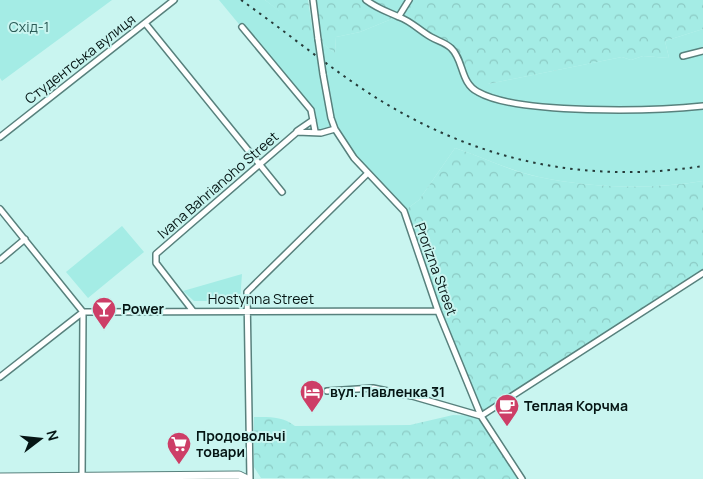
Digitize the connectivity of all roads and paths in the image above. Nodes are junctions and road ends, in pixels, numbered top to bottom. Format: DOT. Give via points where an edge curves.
graph roads {
  1 [pos="174,0"];
  2 [pos="313,0"];
  3 [pos="366,0"];
  4 [pos="409,0"];
  5 [pos="399,16"];
  6 [pos="145,23"];
  7 [pos="242,27"];
  8 [pos="703,50"];
  9 [pos="683,56"];
  10 [pos="703,106"];
  11 [pos="313,120"];
  12 [pos="335,129"];
  13 [pos="297,132"];
  14 [pos="315,132"];
  15 [pos="0,137"];
  16 [pos="259,165"];
  17 [pos="368,173"];
  18 [pos="282,192"];
  19 [pos="0,209"];
  20 [pos="25,239"];
  21 [pos="0,260"];
  22 [pos="703,272"];
  23 [pos="248,310"];
  24 [pos="194,311"];
  25 [pos="438,311"];
  26 [pos="83,312"];
  27 [pos="0,377"];
  28 [pos="327,391"];
  29 [pos="481,416"];
  30 [pos="0,476"];
  31 [pos="82,478"];
  32 [pos="248,479"];
  33 [pos="522,479"];
  1 -- 6 [label="street, Студентська вулиця"];
  2 -- 12 [label="street, Prorizna Street, bridge" via="323,74"];
  3 -- 5 [label="street"];
  4 -- 5 [label="street"];
  5 -- 10 [label="street" via="452,49 469,85 477,92 498,99 538,107"];
  6 -- 15 [label="street, Студентська вулиця"];
  6 -- 16 [label="street"];
  7 -- 11 [label="street" via="311,110"];
  8 -- 9 [label="street"];
  11 -- 13 [label="street"];
  11 -- 14 [label="street"];
  12 -- 14 [label="street, Ivana Bahrianoho Street"];
  12 -- 17 [label="street, Prorizna Street"];
  13 -- 14 [label="street, Ivana Bahrianoho Street"];
  13 -- 16 [label="street, Ivana Bahrianoho Street"];
  16 -- 18 [label="street"];
  16 -- 24 [label="street, Ivana Bahrianoho Street" via="156,254 156,263"];
  17 -- 23 [label="street" via="247,292"];
  17 -- 25 [label="street, Prorizna Street" via="404,211"];
  19 -- 20 [label="street"];
  20 -- 21 [label="street"];
  20 -- 26 [label="street"];
  22 -- 29 [label="street"];
  23 -- 24 [label="street, Hostynna Street"];
  23 -- 25 [label="street, Hostynna Street"];
  23 -- 32 [label="street"];
  24 -- 26 [label="street, Hostynna Street"];
  25 -- 29 [label="street, Prorizna Street"];
  26 -- 27 [label="street"];
  26 -- 31 [label="street"];
  28 -- 29 [label="street" via="373,388"];
  29 -- 33 [label="street, Prorizna Street"];
  30 -- 31 [label="street"];
  31 -- 32 [label="street" via="239,474"];
}
